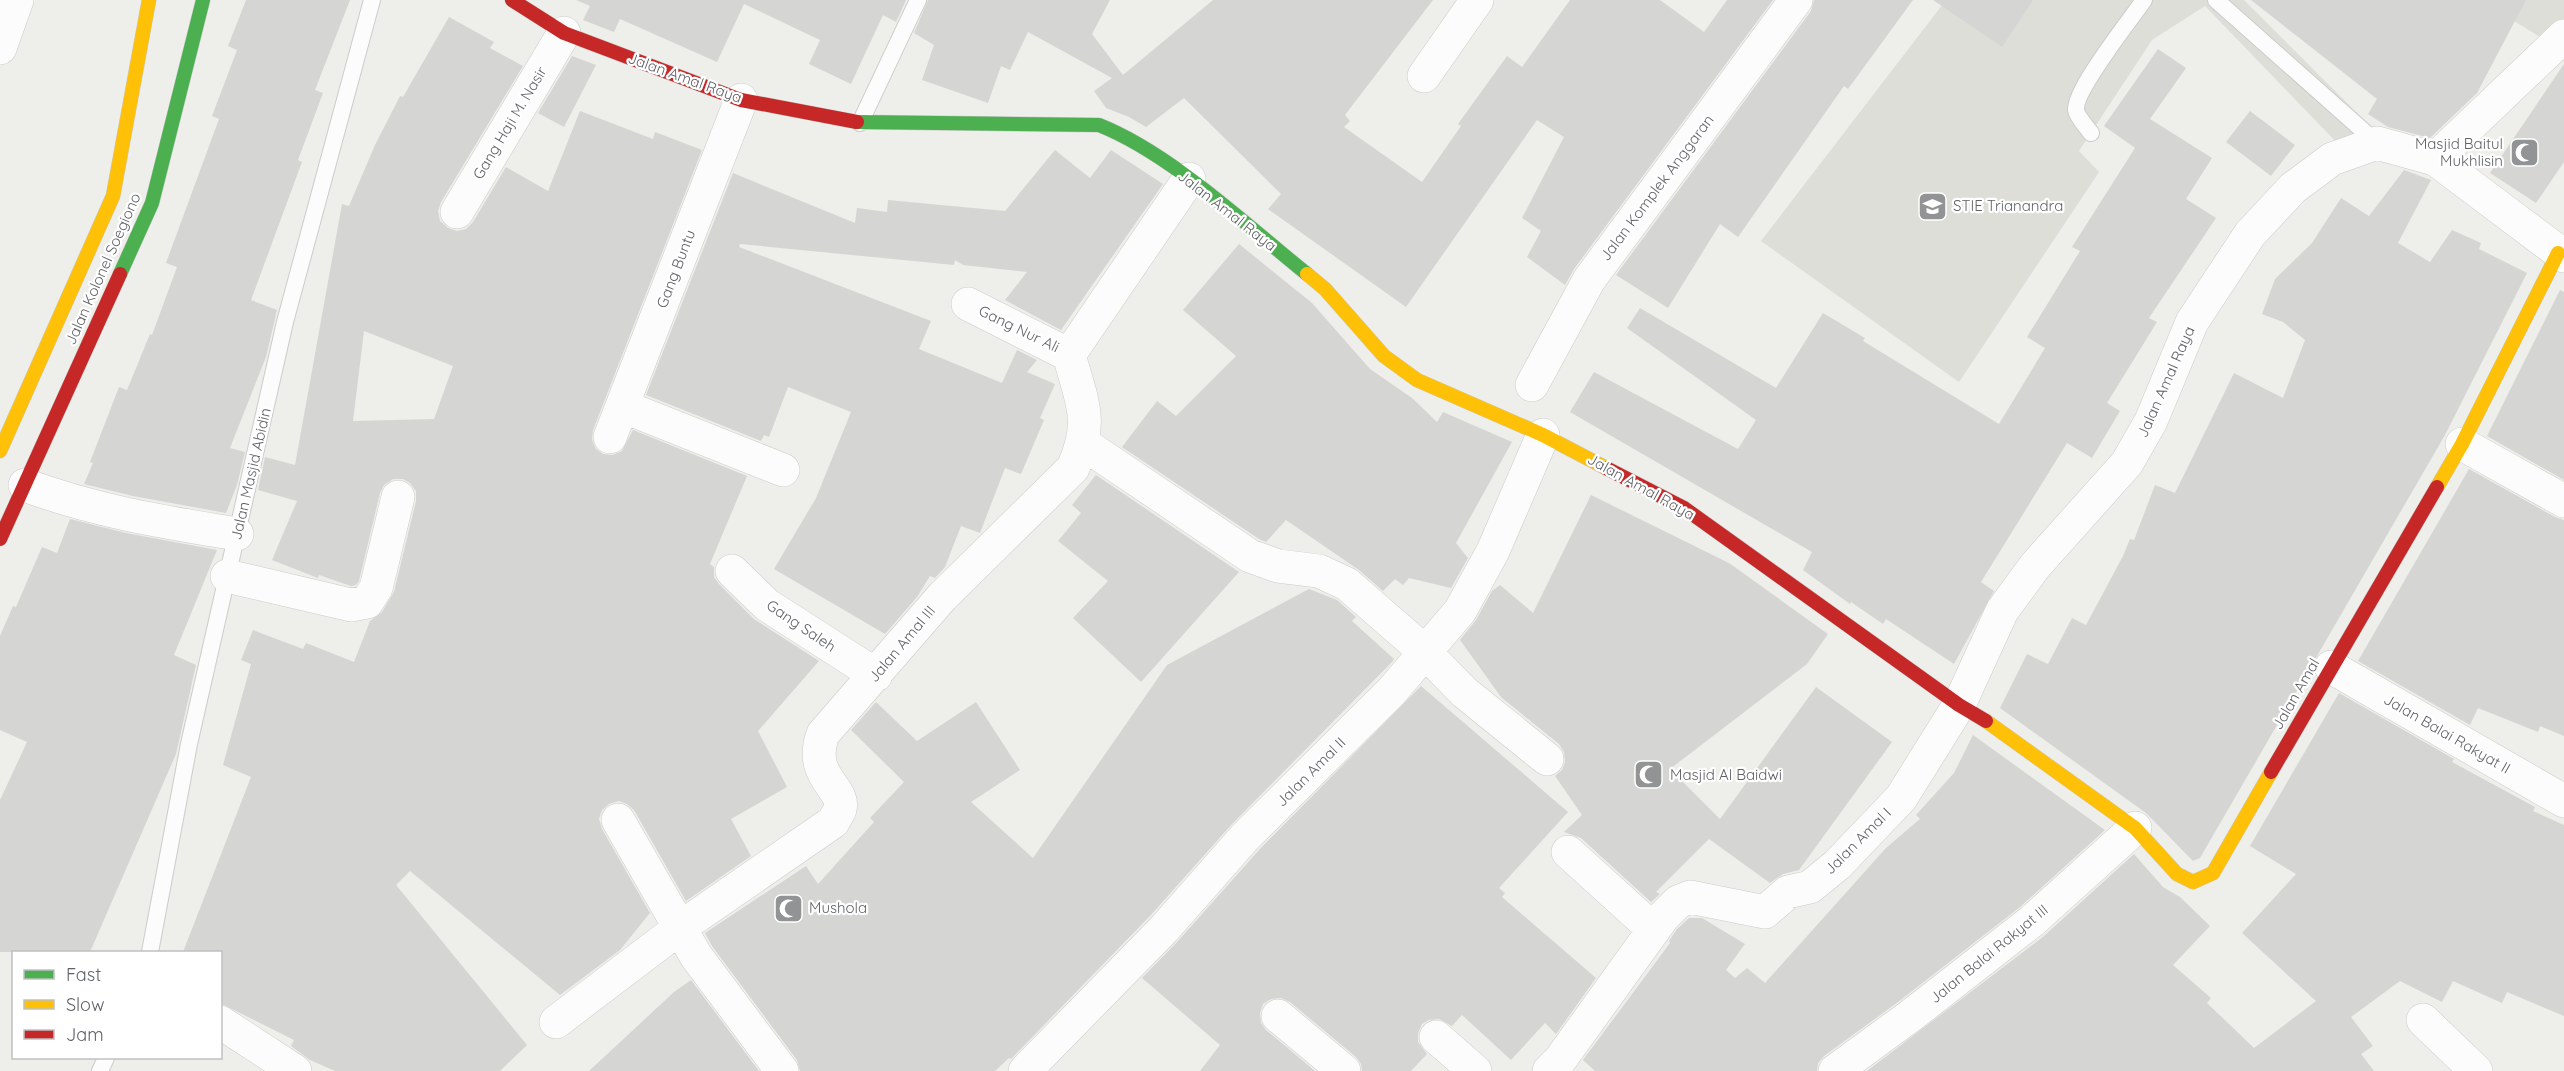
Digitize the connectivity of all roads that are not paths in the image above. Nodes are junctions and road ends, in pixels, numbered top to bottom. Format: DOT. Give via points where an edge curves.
graph roads {
  1 [pos="17,0"];
  2 [pos="149,0"];
  3 [pos="203,0"];
  4 [pos="372,0"];
  5 [pos="512,0"];
  6 [pos="918,0"];
  7 [pos="1477,0"];
  8 [pos="1796,0"];
  9 [pos="2144,0"];
  10 [pos="2216,0"];
  11 [pos="564,33"];
  12 [pos="2564,36"];
  13 [pos="0,48"];
  14 [pos="1424,76"];
  15 [pos="741,100"];
  16 [pos="860,123"];
  17 [pos="2091,133"];
  18 [pos="2377,143"];
  19 [pos="2435,159"];
  20 [pos="1189,179"];
  21 [pos="457,212"];
  22 [pos="2561,254"];
  23 [pos="968,304"];
  24 [pos="1069,355"];
  25 [pos="1532,385"];
  26 [pos="622,406"];
  27 [pos="1543,435"];
  28 [pos="610,437"];
  29 [pos="1084,444"];
  30 [pos="2462,444"];
  31 [pos="0,451"];
  32 [pos="783,470"];
  33 [pos="25,485"];
  34 [pos="398,497"];
  35 [pos="2564,501"];
  36 [pos="237,534"];
  37 [pos="0,539"];
  38 [pos="732,571"];
  39 [pos="227,576"];
  40 [pos="1425,652"];
  41 [pos="2331,667"];
  42 [pos="876,675"];
  43 [pos="1959,705"];
  44 [pos="1547,759"];
  45 [pos="2564,801"];
  46 [pos="618,820"];
  47 [pos="2135,828"];
  48 [pos="1568,852"];
  49 [pos="681,927"];
  50 [pos="1654,930"];
  51 [pos="150,951"];
  52 [pos="1278,1016"];
  53 [pos="2423,1020"];
  54 [pos="556,1022"];
  55 [pos="222,1024"];
  56 [pos="1436,1037"];
  57 [pos="295,1071"];
  58 [pos="782,1071"];
  59 [pos="1025,1071"];
  60 [pos="1344,1071"];
  61 [pos="1475,1071"];
  62 [pos="1549,1071"];
  63 [pos="1835,1071"];
  64 [pos="2476,1071"];
  1 -- 13 [label="street"];
  2 -- 31 [label="street, Jalan Kolonel Soegiono" via="113,195"];
  3 -- 33 [label="street, Jalan Kolonel Soegiono" via="152,202"];
  4 -- 36 [label="lane, Jalan Masjid Abidin" via="285,322"];
  5 -- 11 [label="street, Jalan Amal Raya"];
  6 -- 16 [label="lane"];
  7 -- 14 [label="street"];
  8 -- 25 [label="street, Jalan Komplek Anggaran" via="1588,280"];
  9 -- 17 [label="lane" via="2077,100 2076,111"];
  10 -- 18 [label="lane"];
  11 -- 15 [label="street, Jalan Amal Raya"];
  11 -- 21 [label="street, Gang Haji M. Nasir"];
  12 -- 19 [label="street"];
  15 -- 16 [label="street, Jalan Amal Raya"];
  15 -- 26 [label="street, Gang Buntu"];
  16 -- 20 [label="street, Jalan Amal Raya" via="1099,125 1122,134"];
  18 -- 19 [label="street"];
  18 -- 43 [label="street, Jalan Amal Raya" via="2332,159 2293,188 2250,234 2192,322 2151,421 2127,463 2035,566 2002,611"];
  19 -- 22 [label="street"];
  20 -- 24 [label="street"];
  20 -- 27 [label="street, Jalan Amal Raya" via="1325,289 1384,356 1417,380"];
  22 -- 30 [label="street, Jalan Amal"];
  23 -- 24 [label="street, Gang Nur Ali"];
  24 -- 29 [label="street, Jalan Amal III" via="1086,418"];
  26 -- 28 [label="street, Gang Buntu"];
  26 -- 32 [label="street"];
  27 -- 40 [label="street, Jalan Amal II" via="1493,550 1460,611"];
  27 -- 43 [label="street, Jalan Amal Raya" via="1684,508"];
  29 -- 40 [label="street" via="1250,556 1278,566 1319,571 1347,584"];
  29 -- 42 [label="street, Jalan Amal III" via="1073,468 942,597"];
  30 -- 35 [label="street"];
  30 -- 41 [label="street, Jalan Amal"];
  33 -- 36 [label="street" via="66,501 135,518"];
  33 -- 37 [label="street, Jalan Kolonel Soegiono"];
  34 -- 39 [label="street" via="376,588 367,602 351,605"];
  36 -- 39 [label="lane, Jalan Masjid Abidin"];
  38 -- 42 [label="street, Gang Saleh" via="767,605"];
  39 -- 51 [label="lane, Jalan Masjid Abidin" via="189,744"];
  40 -- 44 [label="street" via="1464,692"];
  40 -- 59 [label="street, Jalan Amal II" via="1392,691 1245,837 1164,929"];
  41 -- 45 [label="street, Jalan Balai Rakyat II"];
  41 -- 47 [label="street, Jalan Amal" via="2213,873 2193,882 2184,879"];
  42 -- 49 [label="street, Jalan Amal III" via="823,734 818,746 819,765 840,801 833,822"];
  43 -- 47 [label="street, Jalan Amal"];
  43 -- 50 [label="street, Jalan Amal I" via="1901,798 1837,865 1810,887 1788,892 1765,912 1690,897 1678,902"];
  46 -- 49 [label="street"];
  47 -- 63 [label="street, Jalan Balai Rakyat III" via="2032,921"];
  48 -- 50 [label="street"];
  49 -- 54 [label="street, Jalan Amal III"];
  49 -- 58 [label="street" via="696,956"];
  50 -- 62 [label="street, Jalan Amal I"];
  52 -- 60 [label="street"];
  53 -- 64 [label="street"];
  55 -- 57 [label="street"];
  56 -- 61 [label="street"];
}
